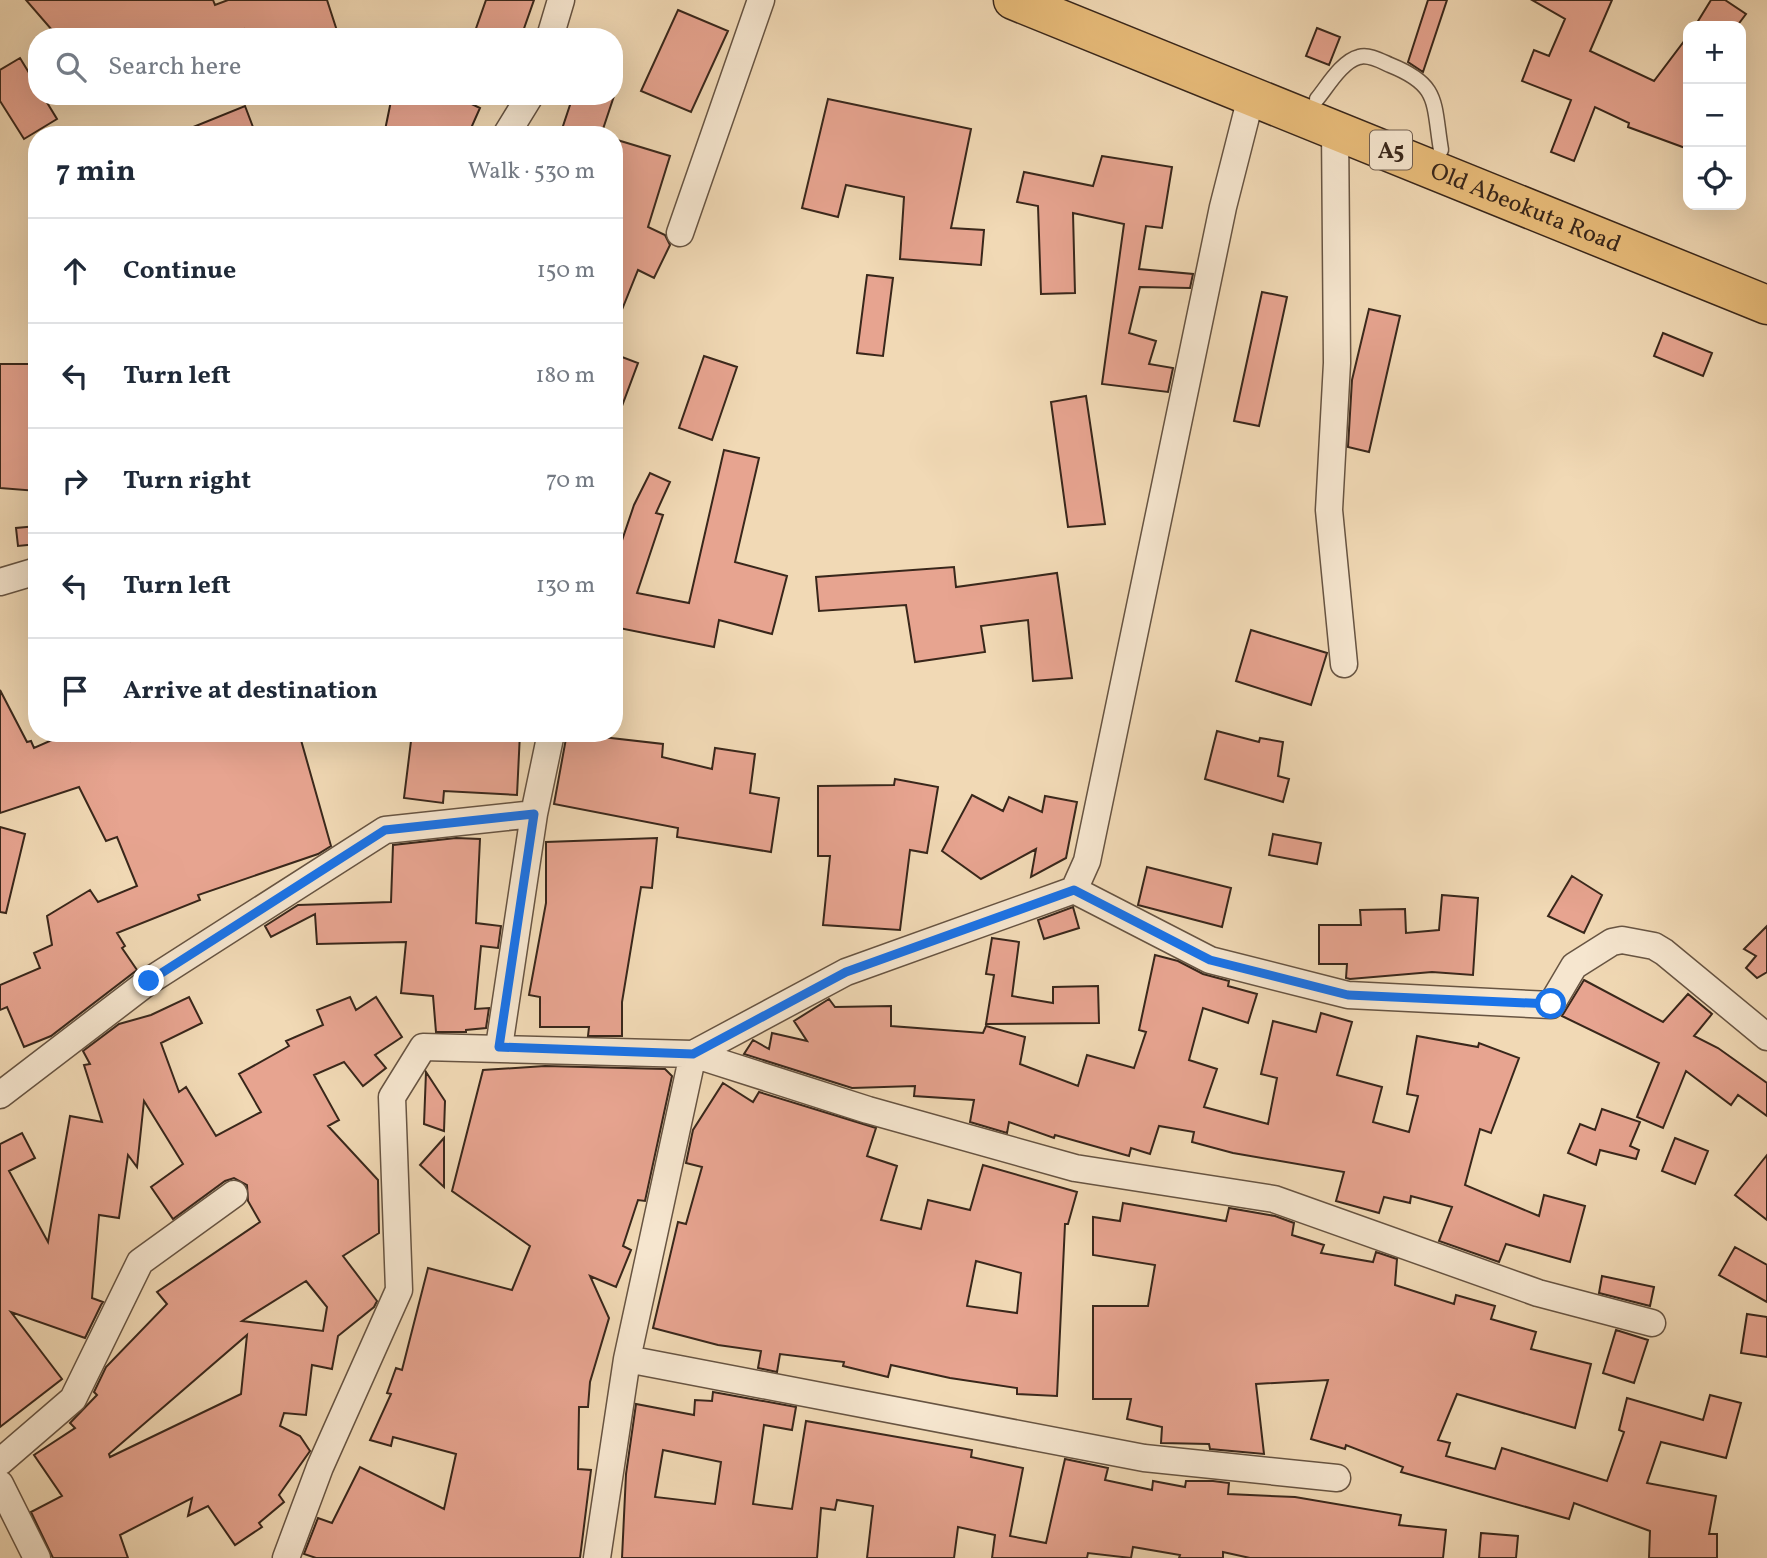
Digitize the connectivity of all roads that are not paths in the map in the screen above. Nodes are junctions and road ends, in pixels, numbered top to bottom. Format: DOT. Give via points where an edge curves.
graph roads {
  1 [pos="561,0"];
  2 [pos="761,0"];
  3 [pos="1013,0"];
  4 [pos="1079,0"];
  5 [pos="553,28"];
  6 [pos="1251,97"];
  7 [pos="524,105"];
  8 [pos="1326,113"];
  9 [pos="512,126"];
  10 [pos="1441,150"];
  11 [pos="680,233"];
  12 [pos="1767,277"];
  13 [pos="1767,305"];
  14 [pos="28,574"];
  15 [pos="0,582"];
  16 [pos="1344,664"];
  17 [pos="549,742"];
  18 [pos="534,814"];
  19 [pos="1074,890"];
  20 [pos="1767,1037"];
  21 [pos="499,1047"];
  22 [pos="693,1054"];
  23 [pos="0,1095"];
  24 [pos="234,1194"];
  25 [pos="1652,1323"];
  26 [pos="627,1359"];
  27 [pos="0,1462"];
  28 [pos="1337,1478"];
  29 [pos="0,1484"];
  30 [pos="37,1558"];
  31 [pos="286,1558"];
  32 [pos="597,1558"];
  1 -- 5 [label="street"];
  2 -- 11 [label="street"];
  3 -- 6 [label="highway, Old Abeokuta Road / A5"];
  4 -- 8 [label="highway, Old Abeokuta Road / A5"];
  6 -- 8 [label="highway, Old Abeokuta Road / A5"];
  6 -- 19 [label="street" via="1223,207 1087,860"];
  7 -- 9 [label="street"];
  8 -- 10 [label="highway, Old Abeokuta Road / A5"];
  8 -- 10 [label="lane" via="1348,63 1359,57 1373,58 1418,76 1433,99"];
  8 -- 13 [label="highway, Old Abeokuta Road / A5"];
  8 -- 16 [label="street" via="1337,363 1329,510"];
  10 -- 12 [label="highway, Old Abeokuta Road / A5"];
  14 -- 15 [label="street"];
  17 -- 18 [label="street"];
  18 -- 21 [label="street"];
  18 -- 23 [label="street" via="385,830 149,981"];
  19 -- 20 [label="street" via="1210,960 1348,995 1551,1004 1574,966 1612,942 1654,946"];
  19 -- 22 [label="street" via="846,972"];
  21 -- 22 [label="street"];
  21 -- 31 [label="street" via="423,1046 392,1097 399,1290 320,1468"];
  22 -- 25 [label="street" via="868,1110 1075,1168 1274,1199 1538,1293"];
  22 -- 26 [label="street"];
  24 -- 27 [label="street" via="140,1262 73,1399"];
  26 -- 28 [label="street" via="1144,1458"];
  26 -- 32 [label="street"];
  29 -- 30 [label="street"];
}
